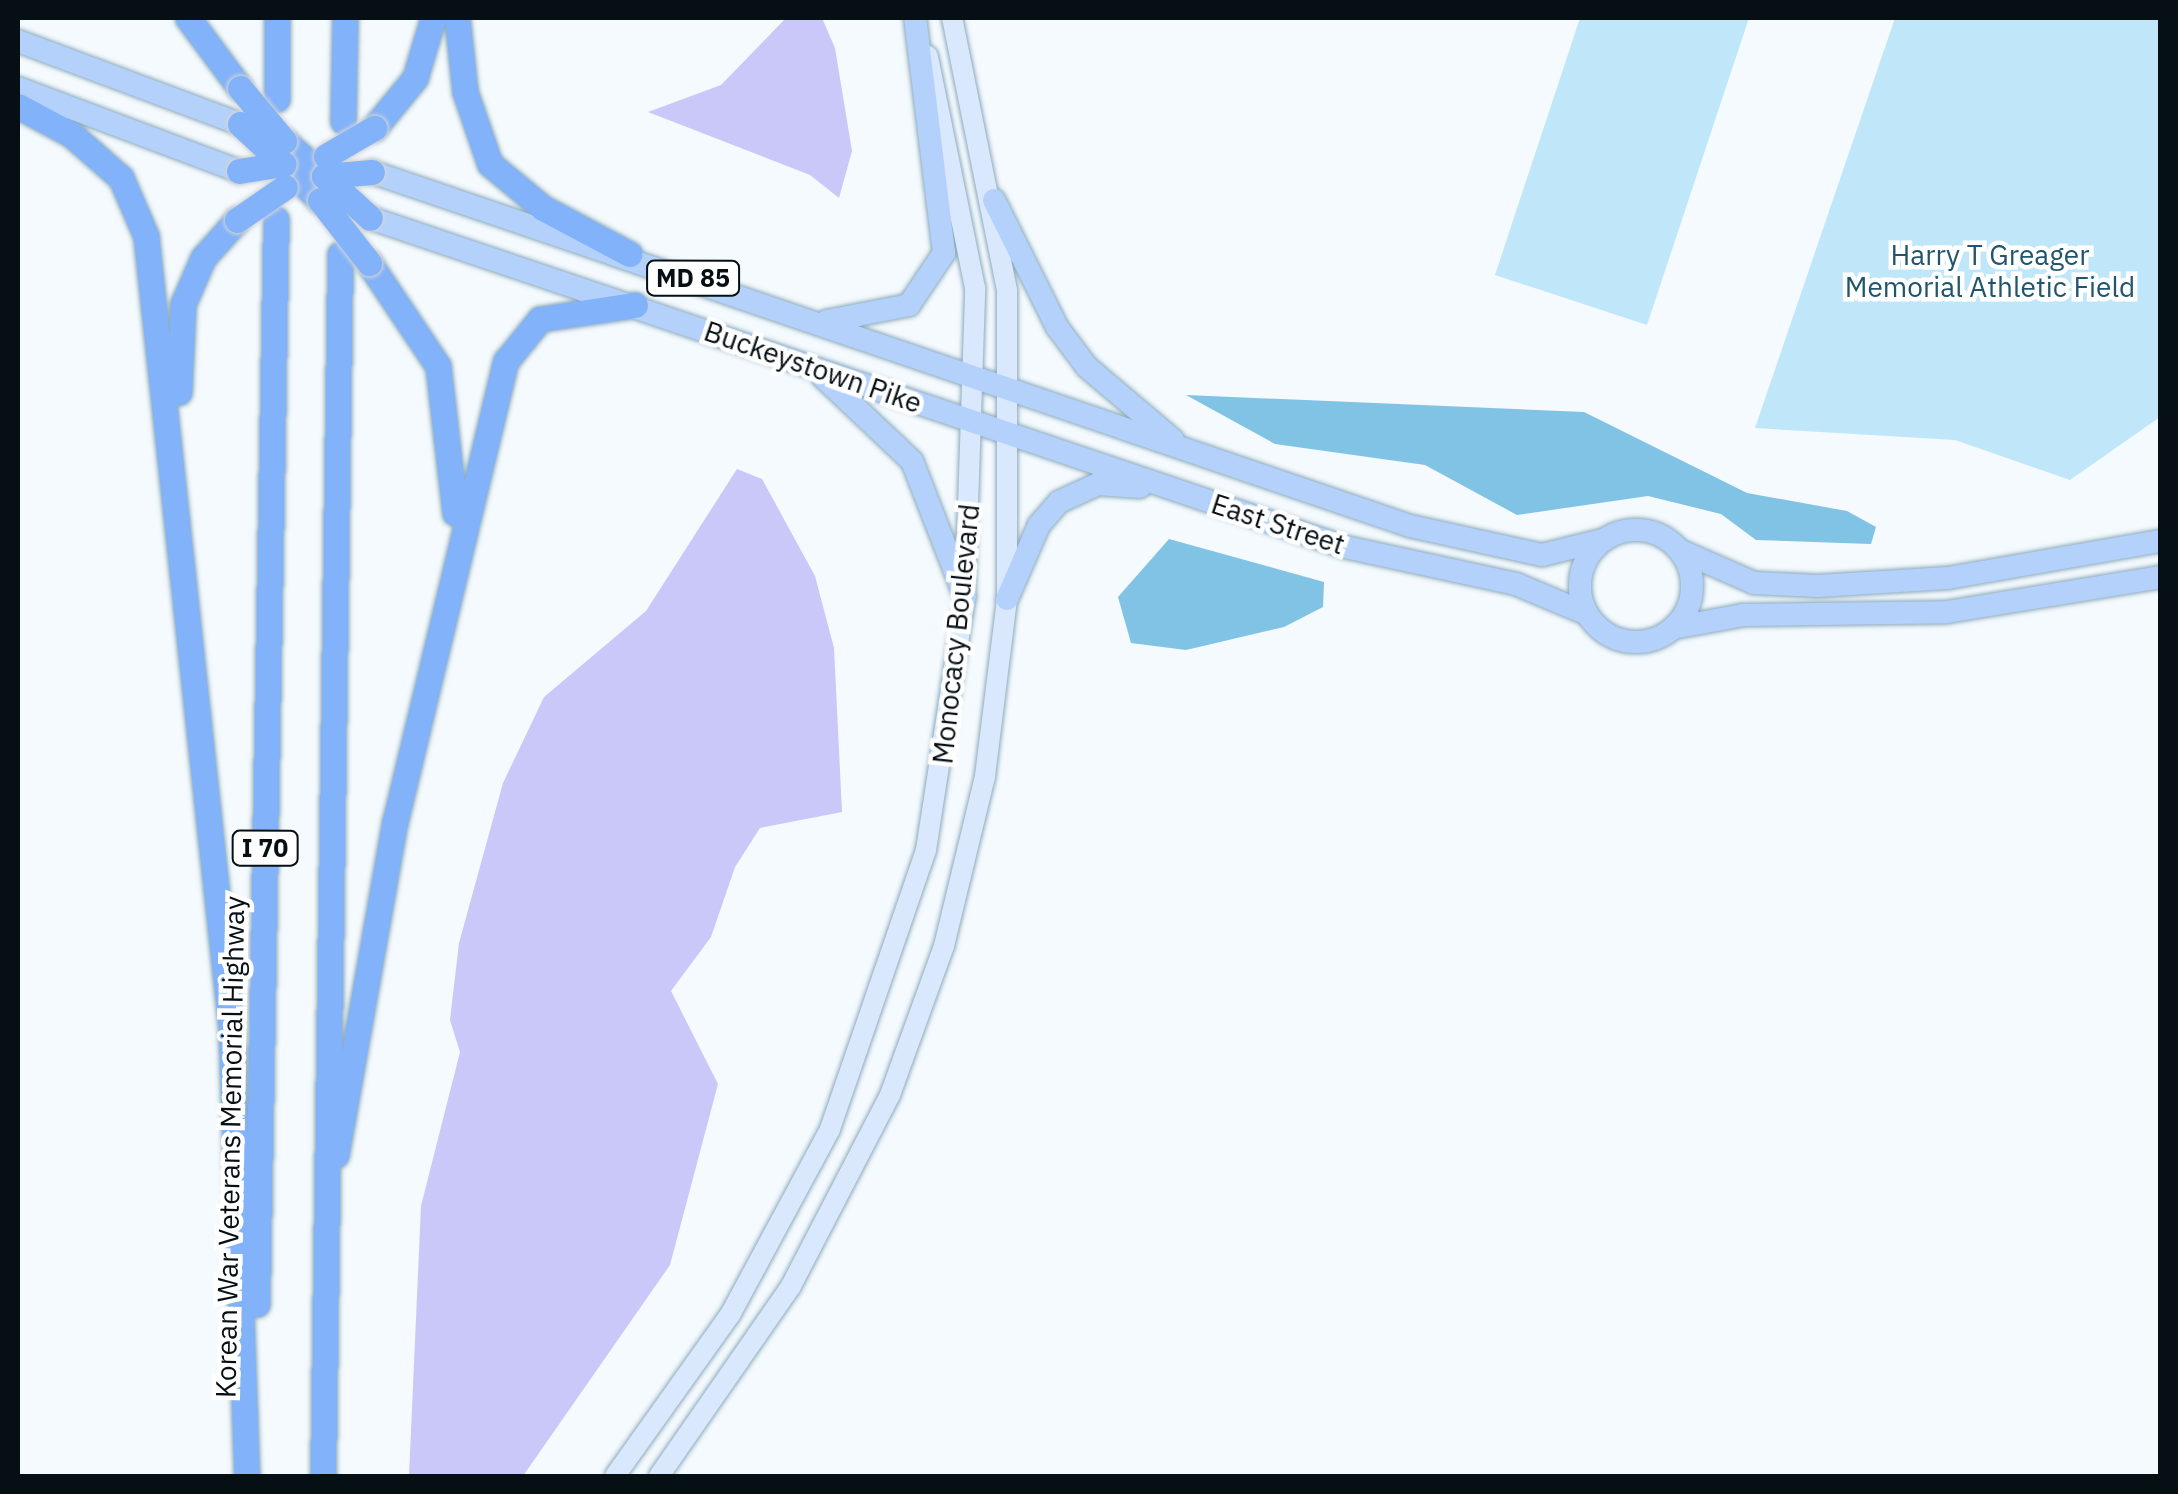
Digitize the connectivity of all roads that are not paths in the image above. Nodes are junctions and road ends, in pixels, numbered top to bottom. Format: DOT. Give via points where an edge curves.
graph roads {
  1 [pos="188,18"];
  2 [pos="277,18"];
  3 [pos="344,18"];
  4 [pos="433,18"];
  5 [pos="456,18"];
  6 [pos="916,18"];
  7 [pos="952,18"];
  8 [pos="18,41"];
  9 [pos="18,88"];
  10 [pos="276,99"];
  11 [pos="18,106"];
  12 [pos="343,121"];
  13 [pos="240,124"];
  14 [pos="239,170"];
  15 [pos="304,171"];
  16 [pos="372,172"];
  17 [pos="994,200"];
  18 [pos="370,218"];
  19 [pos="276,219"];
  20 [pos="340,254"];
  21 [pos="628,254"];
  22 [pos="636,306"];
  23 [pos="812,322"];
  24 [pos="808,365"];
  25 [pos="974,377"];
  26 [pos="1011,390"];
  27 [pos="972,421"];
  28 [pos="1009,434"];
  29 [pos="1191,455"];
  30 [pos="1176,490"];
  31 [pos="182,535"];
  32 [pos="1603,540"];
  33 [pos="2160,542"];
  34 [pos="1679,550"];
  35 [pos="455,554"];
  36 [pos="2160,577"];
  37 [pos="965,597"];
  38 [pos="1008,599"];
  39 [pos="1587,614"];
  40 [pos="1673,628"];
  41 [pos="330,1174"];
  42 [pos="251,1476"];
  43 [pos="324,1476"];
  44 [pos="615,1476"];
  45 [pos="659,1476"];
  1 -- 15 [label="highway, bridge"];
  2 -- 10 [label="highway"];
  3 -- 12 [label="highway"];
  4 -- 15 [label="highway, bridge" via="415,78 374,128"];
  5 -- 21 [label="highway" via="465,92 490,164 544,208"];
  6 -- 23 [label="main road" via="946,216 938,273 890,314"];
  6 -- 25 [label="main road, Monocacy Boulevard" via="965,212"];
  7 -- 17 [label="main road, Monocacy Boulevard"];
  8 -- 13 [label="main road"];
  9 -- 14 [label="main road"];
  11 -- 31 [label="highway" via="98,156 137,209"];
  13 -- 15 [label="highway, bridge"];
  14 -- 15 [label="highway, bridge"];
  15 -- 16 [label="highway, bridge"];
  15 -- 18 [label="highway, bridge"];
  15 -- 31 [label="highway, bridge" via="237,220 203,258 183,304"];
  15 -- 35 [label="highway, bridge" via="438,366 451,424"];
  16 -- 21 [label="main road, Buckeystown Pike / MD 85"];
  17 -- 26 [label="main road, Monocacy Boulevard"];
  17 -- 29 [label="main road" via="1035,289 1088,368"];
  18 -- 22 [label="main road, Buckeystown Pike / MD 85"];
  19 -- 42 [label="highway, Korean War Veterans Memorial Highway / I 70"];
  20 -- 41 [label="highway, I 70"];
  21 -- 23 [label="main road, Buckeystown Pike / MD 85"];
  22 -- 24 [label="main road, Buckeystown Pike / MD 85"];
  22 -- 35 [label="highway" via="570,311 520,336"];
  23 -- 25 [label="main road, Buckeystown Pike / MD 85"];
  24 -- 27 [label="main road, Buckeystown Pike / MD 85"];
  24 -- 37 [label="main road" via="912,460"];
  25 -- 26 [label="main road, Buckeystown Pike / MD 85"];
  25 -- 27 [label="main road, Monocacy Boulevard"];
  26 -- 28 [label="main road, Monocacy Boulevard"];
  26 -- 29 [label="main road, East Street"];
  27 -- 28 [label="main road, East Street / MD 85"];
  27 -- 37 [label="main road, Monocacy Boulevard"];
  28 -- 30 [label="main road, East Street"];
  28 -- 38 [label="main road, Monocacy Boulevard"];
  29 -- 32 [label="main road, East Street" via="1516,552"];
  30 -- 38 [label="main road" via="1098,484 1059,502 1039,524"];
  30 -- 39 [label="main road, East Street" via="1345,547 1527,588"];
  31 -- 42 [label="highway" via="234,1061"];
  32 -- 34 [label="main road" via="1641,530"];
  32 -- 39 [label="main road" via="1580,580"];
  33 -- 34 [label="main road" via="1948,578 1818,586 1754,583"];
  34 -- 40 [label="main road" via="1692,586"];
  35 -- 41 [label="highway" via="395,822 350,1113"];
  36 -- 40 [label="main road" via="1947,612 1743,614"];
  37 -- 44 [label="main road, Monocacy Boulevard" via="926,850 860,1056 730,1315"];
  38 -- 45 [label="main road, Monocacy Boulevard" via="967,856 890,1095 791,1286"];
  39 -- 40 [label="main road" via="1621,641"];
  41 -- 43 [label="highway, I 70"];
}
